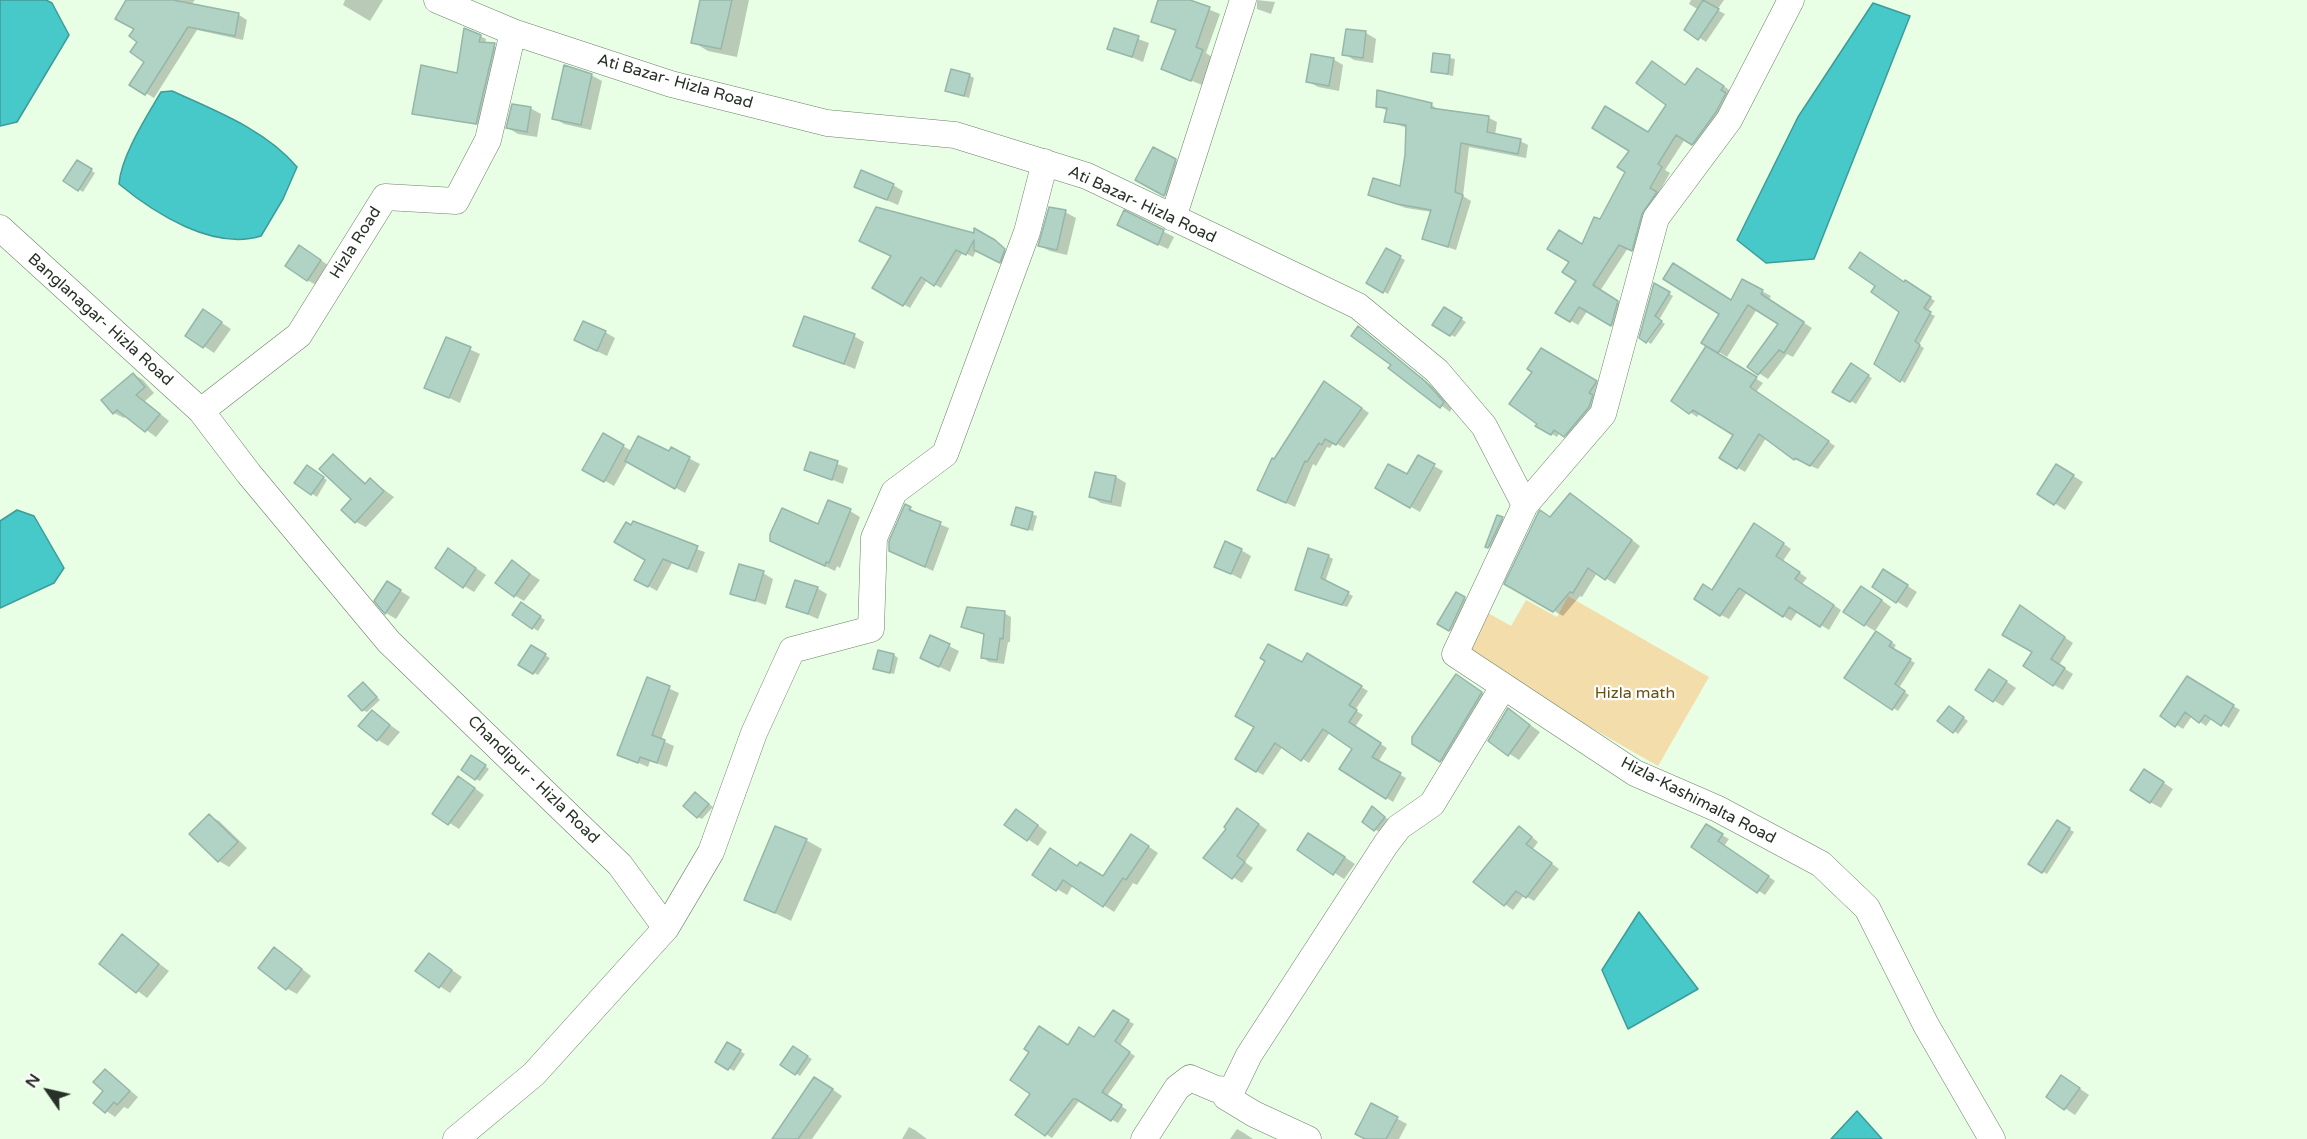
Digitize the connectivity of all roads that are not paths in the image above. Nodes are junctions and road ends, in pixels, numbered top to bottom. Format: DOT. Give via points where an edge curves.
graph roads {
  1 [pos="437,0"];
  2 [pos="1243,0"];
  3 [pos="1791,0"];
  4 [pos="513,32"];
  5 [pos="1045,162"];
  6 [pos="1173,218"];
  7 [pos="0,228"];
  8 [pos="201,411"];
  9 [pos="1525,505"];
  10 [pos="1503,687"];
  11 [pos="666,928"];
  12 [pos="1233,1090"];
  13 [pos="469,1135"];
  14 [pos="1144,1139"];
  15 [pos="1308,1139"];
  16 [pos="1992,1139"];
  1 -- 4 [label="street, Ati Bazar- Hizla Road"];
  2 -- 6 [label="street"];
  3 -- 9 [label="street" via="1729,120 1656,218 1603,414"];
  4 -- 5 [label="street, Ati Bazar- Hizla Road" via="670,84 827,123 955,135"];
  4 -- 8 [label="street, Hizla Road" via="488,140 456,201 385,197 298,335"];
  5 -- 6 [label="street, Ati Bazar- Hizla Road" via="1087,176"];
  5 -- 11 [label="street" via="1027,232 945,454 894,492 874,538 871,629 792,650 754,734 711,852"];
  6 -- 9 [label="street, Ati Bazar- Hizla Road" via="1358,306 1437,371 1484,426"];
  7 -- 8 [label="street, Banglanagar- Hizla Road"];
  8 -- 11 [label="street, Chandipur - Hizla Road" via="389,642 620,865"];
  9 -- 10 [label="street, Hizla-Kashimalta Road" via="1455,654"];
  10 -- 12 [label="street" via="1431,804 1398,827 1386,844 1249,1055"];
  10 -- 16 [label="street, Hizla-Kashimalta Road" via="1635,773 1718,808 1821,864 1867,908 1926,1025"];
  11 -- 13 [label="street" via="534,1074"];
  12 -- 14 [label="street" via="1216,1089 1190,1078 1177,1088"];
  12 -- 15 [label="street" via="1226,1097"];
}
